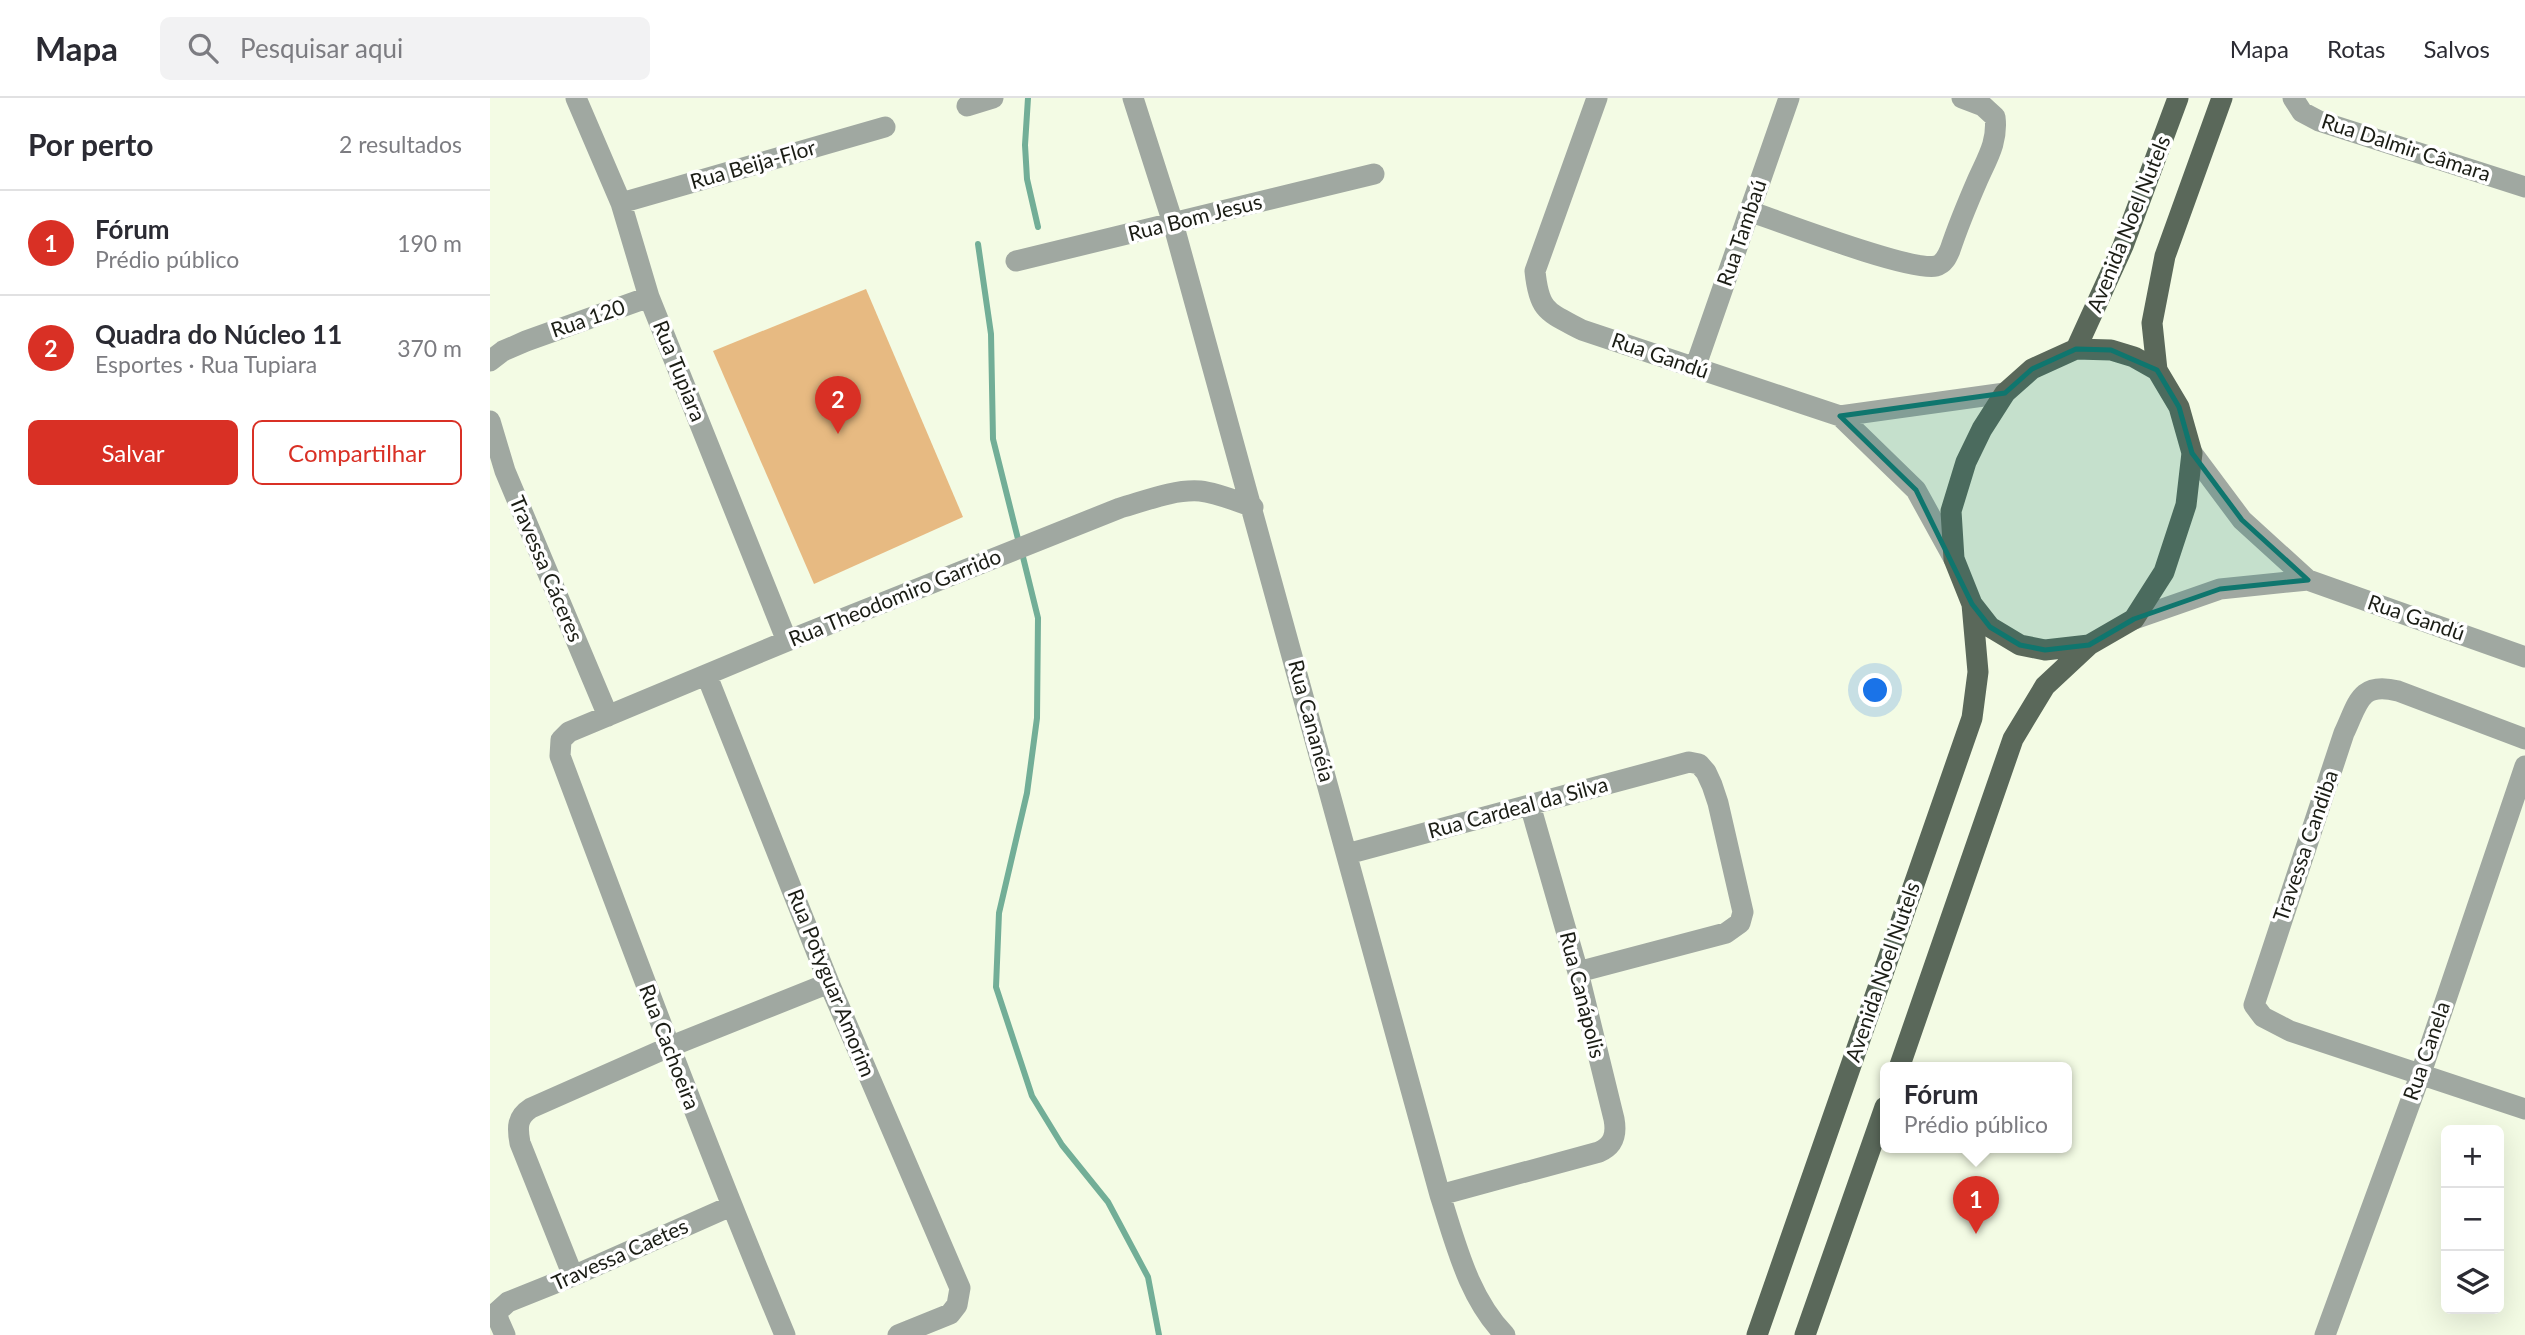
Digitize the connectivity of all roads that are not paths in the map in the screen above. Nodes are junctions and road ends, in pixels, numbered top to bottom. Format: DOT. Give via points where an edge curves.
graph roads {
  1 [pos="576,98"];
  2 [pos="993,98"];
  3 [pos="1133,98"];
  4 [pos="1597,98"];
  5 [pos="1789,98"];
  6 [pos="1962,98"];
  7 [pos="2178,98"];
  8 [pos="2222,98"];
  9 [pos="2294,99"];
  10 [pos="967,106"];
  11 [pos="885,127"];
  12 [pos="1374,174"];
  13 [pos="2525,187"];
  14 [pos="621,203"];
  15 [pos="1749,211"];
  16 [pos="1173,223"];
  17 [pos="1016,261"];
  18 [pos="649,298"];
  19 [pos="2076,349"];
  20 [pos="490,361"];
  21 [pos="1695,368"];
  22 [pos="2157,370"];
  23 [pos="2005,393"];
  24 [pos="1840,416"];
  25 [pos="490,421"];
  26 [pos="2192,453"];
  27 [pos="1253,507"];
  28 [pos="1954,559"];
  29 [pos="2308,580"];
  30 [pos="1972,604"];
  31 [pos="2134,620"];
  32 [pos="787,641"];
  33 [pos="2089,645"];
  34 [pos="2525,657"];
  35 [pos="707,676"];
  36 [pos="608,716"];
  37 [pos="2525,739"];
  38 [pos="560,756"];
  39 [pos="2525,766"];
  40 [pos="1530,805"];
  41 [pos="1347,854"];
  42 [pos="1578,972"];
  43 [pos="829,983"];
  44 [pos="669,1047"];
  45 [pos="1901,1062"];
  46 [pos="2421,1073"];
  47 [pos="2525,1109"];
  48 [pos="1880,1121"];
  49 [pos="1440,1195"];
  50 [pos="731,1206"];
  51 [pos="573,1276"];
  52 [pos="505,1335"];
  53 [pos="785,1335"];
  54 [pos="898,1335"];
  55 [pos="1505,1335"];
  56 [pos="1757,1335"];
  57 [pos="1805,1335"];
  58 [pos="2325,1335"];
  1 -- 14 [label="street, Rua Tupiara"];
  2 -- 10 [label="street"];
  3 -- 16 [label="street, Rua Cananéia"];
  4 -- 21 [label="street, Rua Gandú" via="1535,271 1539,302 1581,330"];
  5 -- 15 [label="street, Rua Tambaú"];
  6 -- 15 [label="street" via="1983,106 1995,117 1997,132 1945,260 1936,266 1885,256"];
  7 -- 19 [label="main road, Avenida Noel Nutels" via="2123,246"];
  8 -- 22 [label="main road, Avenida Noel Nutels" via="2165,256 2152,323"];
  9 -- 13 [label="street, Rua Dalmir Câmara" via="2302,112 2319,121"];
  11 -- 14 [label="street, Rua Beija-Flor"];
  12 -- 16 [label="street, Rua Bom Jesus"];
  14 -- 18 [label="street, Rua Tupiara"];
  15 -- 21 [label="street, Rua Tambaú"];
  16 -- 17 [label="street, Rua Bom Jesus"];
  16 -- 27 [label="street, Rua Cananéia"];
  18 -- 20 [label="street, Rua 120" via="526,341"];
  18 -- 32 [label="street, Rua Tupiara"];
  19 -- 22 [label="main road" via="2110,350"];
  19 -- 23 [label="main road" via="2032,369"];
  21 -- 24 [label="street, Rua Gandú"];
  22 -- 26 [label="main road" via="2179,407"];
  23 -- 24 [label="street, Rua Gandú"];
  23 -- 28 [label="main road" via="1966,462 1951,511"];
  24 -- 28 [label="street, Rua Gandú" via="1916,490"];
  25 -- 36 [label="street, Travessa Cáceres" via="505,471"];
  26 -- 29 [label="street, Rua Gandú" via="2242,520"];
  26 -- 31 [label="main road" via="2186,505 2164,572"];
  27 -- 32 [label="street, Rua Theodomiro Garrido" via="1199,491 1120,508"];
  27 -- 41 [label="street, Rua Cananéia"];
  28 -- 30 [label="main road"];
  29 -- 31 [label="street, Rua Gandú" via="2220,589"];
  29 -- 34 [label="street, Rua Gandú"];
  30 -- 33 [label="main road" via="1990,627 2020,645 2046,650"];
  30 -- 56 [label="main road, Avenida Noel Nutels" via="1978,672 1972,718"];
  31 -- 33 [label="main road"];
  32 -- 35 [label="street, Rua Theodomiro Garrido"];
  33 -- 45 [label="main road" via="2045,686 2013,740"];
  35 -- 36 [label="street, Rua Theodomiro Garrido"];
  35 -- 43 [label="street, Rua Potyguar Amorim"];
  36 -- 38 [label="street, Rua Theodomiro Garrido" via="569,732 561,740"];
  37 -- 46 [label="street, Travessa Candiba" via="2398,691 2384,687 2364,692 2344,733 2255,999 2256,1011 2272,1023"];
  38 -- 44 [label="street, Rua Cachoeira"];
  39 -- 46 [label="street, Rua Canela"];
  40 -- 41 [label="street, Rua Cardeal da Silva"];
  40 -- 42 [label="street, Rua Canápolis"];
  40 -- 42 [label="street, Rua Cardeal da Silva" via="1689,762 1706,772 1718,803 1743,912 1741,923 1726,933"];
  41 -- 49 [label="street, Rua Cananéia"];
  42 -- 49 [label="street, Rua Canápolis" via="1616,1128 1612,1143 1607,1149"];
  43 -- 44 [label="street"];
  43 -- 54 [label="street, Rua Potyguar Amorim" via="960,1287 950,1314"];
  44 -- 50 [label="street, Rua Cachoeira"];
  44 -- 51 [label="street" via="531,1108 519,1118 518,1136"];
  46 -- 47 [label="street"];
  46 -- 58 [label="street, Rua Canela"];
  48 -- 57 [label="main road"];
  49 -- 55 [label="street, Rua Cananéia" via="1464,1269 1489,1318"];
  50 -- 51 [label="street, Travessa Caetes"];
  50 -- 53 [label="street, Rua Cachoeira"];
  51 -- 52 [label="street, Travessa Caetes" via="508,1302 498,1311"];
}
